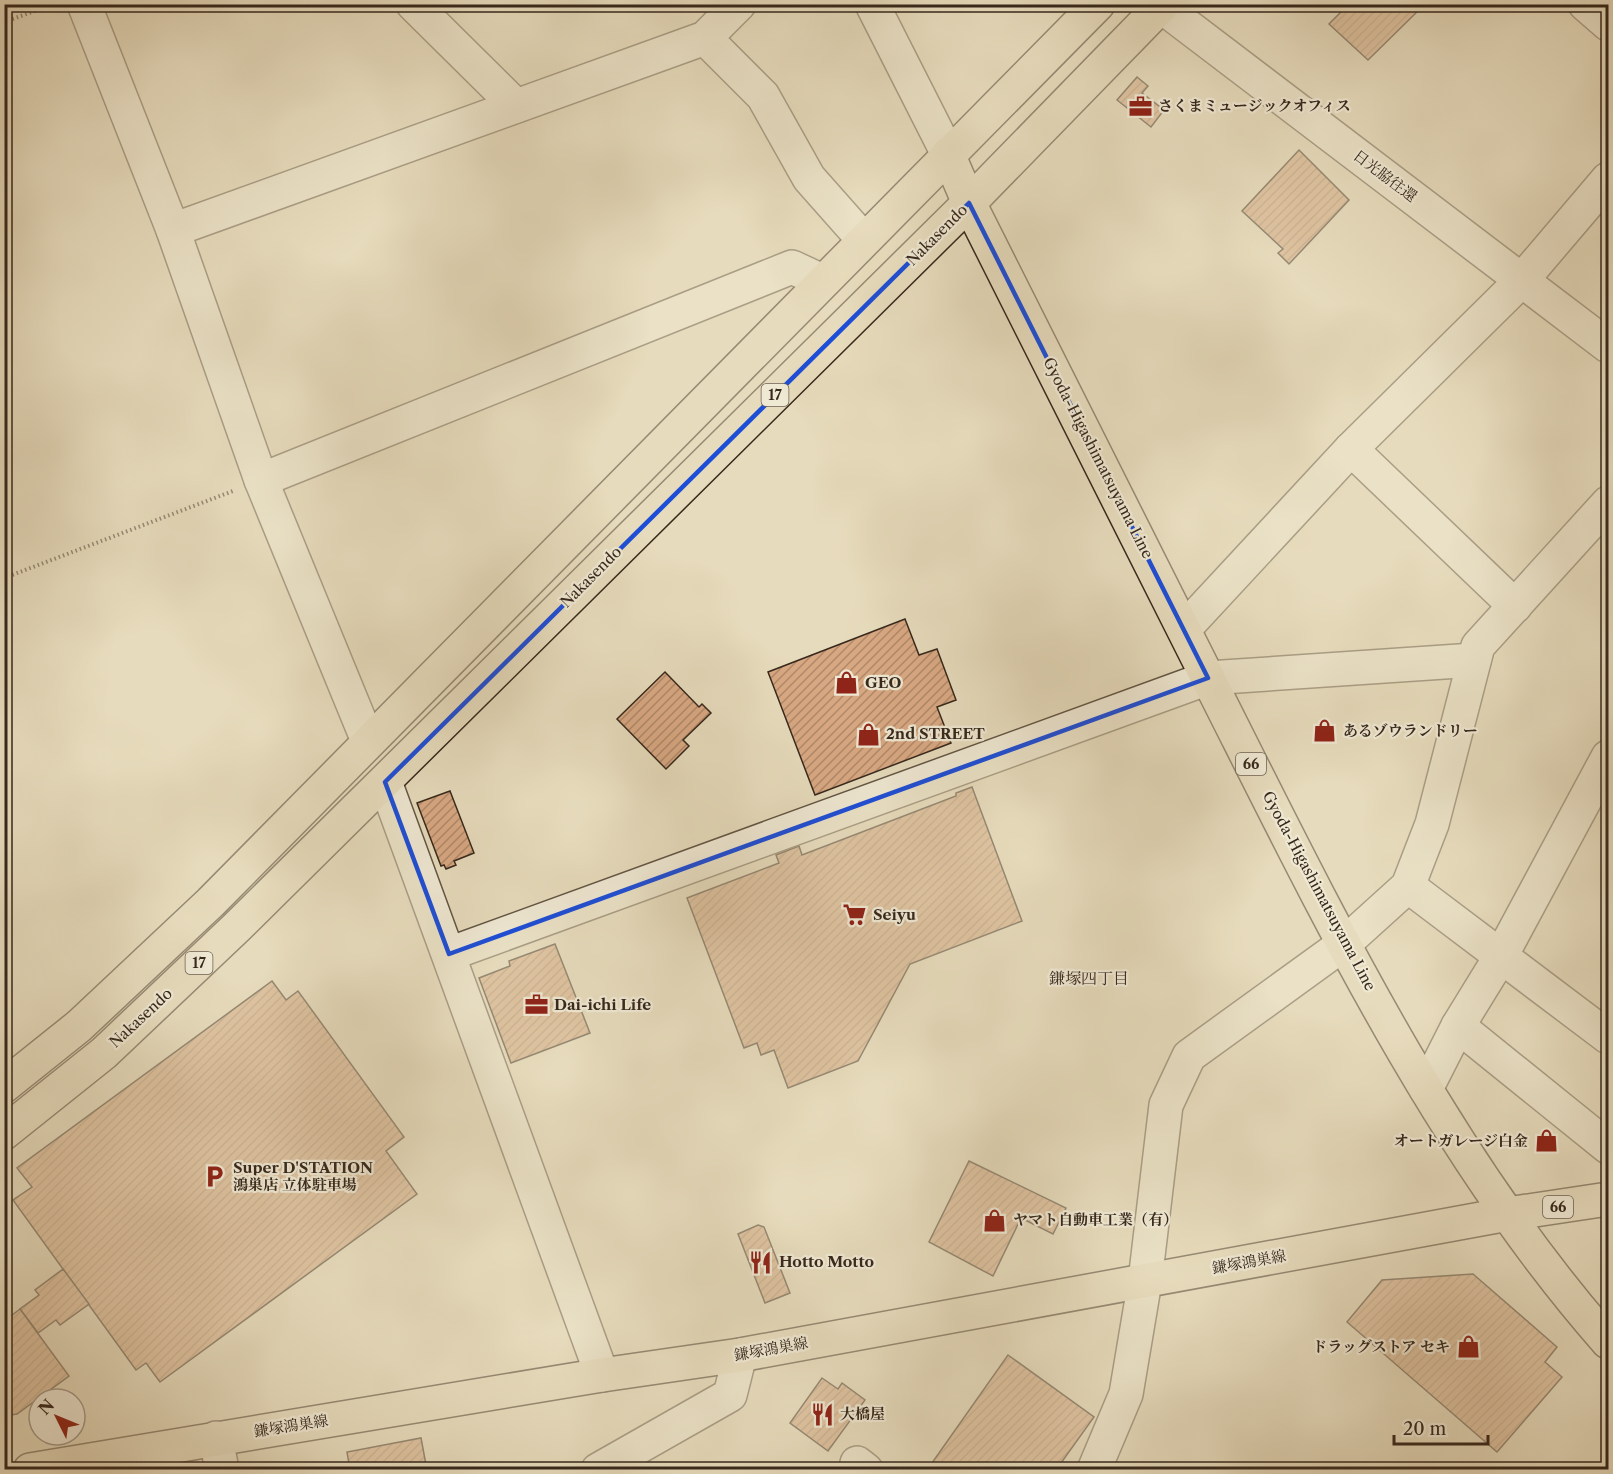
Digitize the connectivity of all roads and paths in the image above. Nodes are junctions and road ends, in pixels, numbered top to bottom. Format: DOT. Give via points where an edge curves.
graph roads {
  1 [pos="53,4"];
  2 [pos="84,4"];
  3 [pos="413,4"];
  4 [pos="739,4"];
  5 [pos="872,4"];
  6 [pos="1098,4"];
  7 [pos="1585,4"];
  8 [pos="1162,5"];
  9 [pos="4,22"];
  10 [pos="1608,24"];
  11 [pos="705,38"];
  12 [pos="516,106"];
  13 [pos="948,154"];
  14 [pos="1608,179"];
  15 [pos="969,202"];
  16 [pos="173,230"];
  17 [pos="863,239"];
  18 [pos="1522,280"];
  19 [pos="822,281"];
  20 [pos="1608,346"];
  21 [pos="1351,449"];
  22 [pos="261,480"];
  23 [pos="1608,503"];
  24 [pos="4,578"];
  25 [pos="1515,606"];
  26 [pos="1184,629"];
  27 [pos="1474,660"];
  28 [pos="1208,678"];
  29 [pos="368,741"];
  30 [pos="1608,757"];
  31 [pos="385,782"];
  32 [pos="1408,886"];
  33 [pos="1345,943"];
  34 [pos="449,954"];
  35 [pos="1501,956"];
  36 [pos="1458,1026"];
  37 [pos="1608,1037"];
  38 [pos="4,1086"];
  39 [pos="1426,1089"];
  40 [pos="4,1133"];
  41 [pos="1608,1147"];
  42 [pos="1608,1199"];
  43 [pos="1508,1214"];
  44 [pos="1145,1281"];
  45 [pos="1608,1342"];
  46 [pos="740,1355"];
  47 [pos="602,1375"];
  48 [pos="219,1454"];
  49 [pos="30,1470"];
  50 [pos="598,1470"];
  51 [pos="1094,1470"];
  1 -- 9 [label="path"];
  2 -- 16 [label="street"];
  3 -- 12 [label="street"];
  4 -- 11 [label="street"];
  5 -- 13 [label="street"];
  6 -- 13 [label="main road, 17"];
  7 -- 10 [label="street"];
  8 -- 15 [label="main road, Nakasendo / 17"];
  8 -- 18 [label="street, 日光脇往還"];
  11 -- 12 [label="street"];
  11 -- 17 [label="street" via="763,96 809,178"];
  12 -- 16 [label="street"];
  13 -- 15 [label="main road, Gyoda-Higashimatsuyama Line / 66"];
  13 -- 17 [label="main road, 17"];
  14 -- 18 [label="street"];
  15 -- 26 [label="main road, Gyoda-Higashimatsuyama Line / 66"];
  15 -- 31 [label="main road, Nakasendo / 17"];
  16 -- 22 [label="street"];
  17 -- 19 [label="main road, 17"];
  18 -- 20 [label="street, 日光脇往還"];
  18 -- 21 [label="street"];
  19 -- 22 [label="street" via="792,267"];
  19 -- 29 [label="main road, 17"];
  21 -- 25 [label="street"];
  21 -- 26 [label="street"];
  22 -- 24 [label="path"];
  22 -- 29 [label="street"];
  23 -- 25 [label="street"];
  25 -- 27 [label="street" via="1478,646"];
  26 -- 28 [label="main road, Gyoda-Higashimatsuyama Line / 66"];
  27 -- 28 [label="street"];
  27 -- 32 [label="street" via="1432,824"];
  28 -- 33 [label="main road, Gyoda-Higashimatsuyama Line / 66"];
  28 -- 34 [label="street"];
  29 -- 38 [label="main road, 17" via="211,902 79,1026"];
  30 -- 35 [label="street"];
  31 -- 34 [label="street"];
  31 -- 40 [label="main road, Nakasendo / 17" via="104,1053"];
  32 -- 33 [label="street"];
  32 -- 35 [label="street"];
  33 -- 39 [label="main road, Gyoda-Higashimatsuyama Line / 66"];
  33 -- 44 [label="street" via="1190,1056 1166,1105"];
  34 -- 47 [label="street"];
  35 -- 36 [label="street"];
  35 -- 37 [label="street"];
  36 -- 39 [label="street"];
  36 -- 41 [label="street"];
  39 -- 43 [label="main road, Gyoda-Higashimatsuyama Line / 66"];
  42 -- 43 [label="main road, 66"];
  43 -- 44 [label="main road, 鎌塚鴻巣線"];
  43 -- 45 [label="main road, Gyoda-Higashimatsuyama Line / 66"];
  44 -- 46 [label="main road, 鎌塚鴻巣線"];
  44 -- 51 [label="street" via="1126,1394"];
  46 -- 47 [label="main road, 鎌塚鴻巣線"];
  46 -- 50 [label="street" via="730,1395"];
  47 -- 48 [label="main road, 鎌塚鴻巣線"];
  48 -- 49 [label="main road, 鎌塚鴻巣線"];
}
